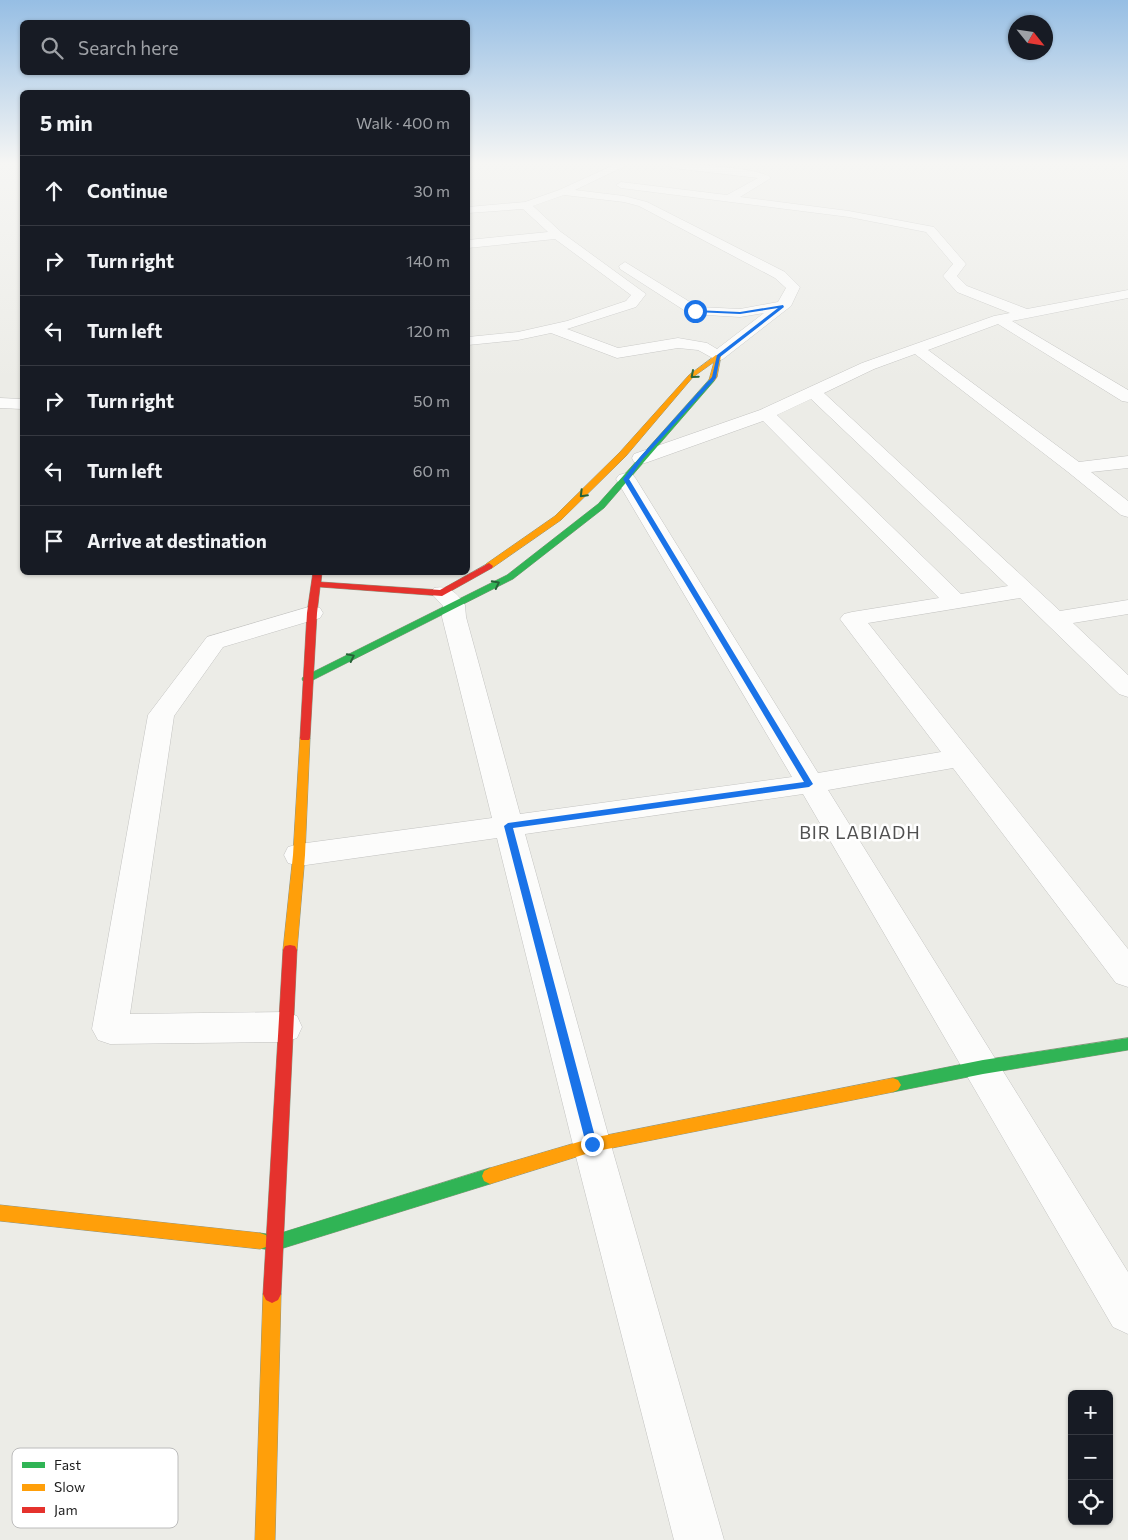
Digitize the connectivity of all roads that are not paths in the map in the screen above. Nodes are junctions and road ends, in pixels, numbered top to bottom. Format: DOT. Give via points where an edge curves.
graph roads {
  1 [pos="539,237"];
  2 [pos="560,237"];
  3 [pos="578,237"];
  4 [pos="706,237"];
  5 [pos="937,237"];
  6 [pos="470,244"];
  7 [pos="1128,294"];
  8 [pos="783,306"];
  9 [pos="1023,313"];
  10 [pos="999,319"];
  11 [pos="552,328"];
  12 [pos="470,341"];
  13 [pos="917,349"];
  14 [pos="718,356"];
  15 [pos="812,392"];
  16 [pos="1128,397"];
  17 [pos="0,403"];
  18 [pos="20,404"];
  19 [pos="766,414"];
  20 [pos="642,458"];
  21 [pos="1128,462"];
  22 [pos="1074,468"];
  23 [pos="626,479"];
  24 [pos="1128,510"];
  25 [pos="317,578"];
  26 [pos="1026,590"];
  27 [pos="448,599"];
  28 [pos="956,602"];
  29 [pos="1128,607"];
  30 [pos="312,613"];
  31 [pos="1054,618"];
  32 [pos="307,679"];
  33 [pos="1128,689"];
  34 [pos="960,758"];
  35 [pos="809,784"];
  36 [pos="508,826"];
  37 [pos="299,855"];
  38 [pos="1128,973"];
  39 [pos="285,1027"];
  40 [pos="1128,1044"];
  41 [pos="983,1067"];
  42 [pos="592,1144"];
  43 [pos="0,1213"];
  44 [pos="274,1243"];
  45 [pos="1128,1312"];
  46 [pos="265,1540"];
  47 [pos="699,1540"];
  1 -- 6 [label="street"];
  2 -- 11 [label="street" via="639,294 631,304"];
  3 -- 8 [label="street" via="695,311 740,313"];
  4 -- 8 [label="street" via="780,275 793,287"];
  5 -- 9 [label="street" via="960,264 950,276 962,289"];
  7 -- 9 [label="street"];
  8 -- 14 [label="street"];
  9 -- 10 [label="street"];
  10 -- 13 [label="street"];
  10 -- 16 [label="street"];
  11 -- 12 [label="street" via="518,336"];
  11 -- 14 [label="street" via="617,353 678,343 702,346"];
  13 -- 15 [label="street" via="868,366"];
  13 -- 22 [label="street"];
  14 -- 20 [label="street" via="714,377"];
  14 -- 27 [label="street, one-way" via="691,376 624,454 558,518"];
  15 -- 19 [label="street"];
  15 -- 26 [label="street"];
  17 -- 18 [label="street"];
  19 -- 20 [label="street"];
  19 -- 28 [label="street"];
  20 -- 23 [label="street"];
  21 -- 22 [label="street"];
  22 -- 24 [label="street"];
  27 -- 23 [label="street, one-way" via="510,578 601,506"];
  23 -- 35 [label="street"];
  25 -- 27 [label="street"];
  25 -- 30 [label="street"];
  26 -- 28 [label="street"];
  26 -- 31 [label="street"];
  32 -- 27 [label="street, one-way"];
  27 -- 36 [label="street"];
  28 -- 34 [label="street" via="852,619"];
  29 -- 31 [label="street"];
  30 -- 32 [label="street"];
  30 -- 39 [label="street" via="215,642 161,715 110,1029"];
  31 -- 33 [label="street"];
  32 -- 37 [label="street"];
  34 -- 35 [label="street"];
  34 -- 38 [label="street"];
  35 -- 36 [label="street"];
  35 -- 41 [label="street"];
  36 -- 37 [label="street"];
  36 -- 42 [label="street"];
  37 -- 39 [label="street"];
  39 -- 44 [label="street"];
  40 -- 41 [label="street"];
  41 -- 42 [label="street"];
  41 -- 45 [label="street"];
  42 -- 44 [label="street"];
  42 -- 47 [label="street"];
  43 -- 44 [label="street"];
  44 -- 46 [label="street"];
}
